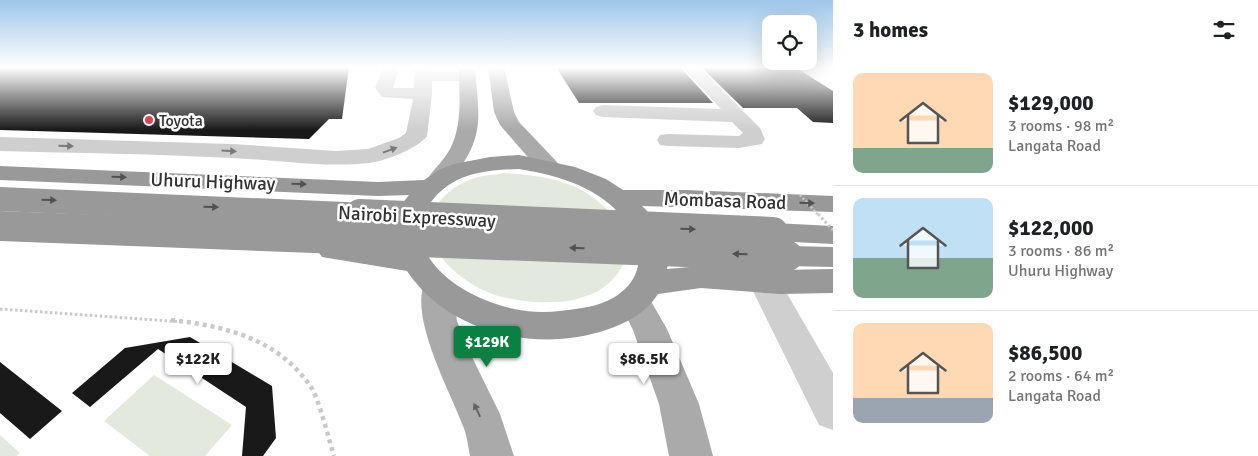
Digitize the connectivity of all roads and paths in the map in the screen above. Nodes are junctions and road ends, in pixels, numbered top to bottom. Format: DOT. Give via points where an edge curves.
graph roads {
  1 [pos="384,88"];
  2 [pos="400,88"];
  3 [pos="422,88"];
  4 [pos="468,88"];
  5 [pos="500,88"];
  6 [pos="711,88"];
  7 [pos="603,111"];
  8 [pos="738,116"];
  9 [pos="668,140"];
  10 [pos="0,144"];
  11 [pos="132,148"];
  12 [pos="548,166"];
  13 [pos="0,173"];
  14 [pos="146,178"];
  15 [pos="433,182"];
  16 [pos="800,195"];
  17 [pos="618,198"];
  18 [pos="0,199"];
  19 [pos="833,204"];
  20 [pos="0,226"];
  21 [pos="833,230"];
  22 [pos="833,235"];
  23 [pos="0,236"];
  24 [pos="833,258"];
  25 [pos="426,275"];
  26 [pos="833,281"];
  27 [pos="764,282"];
  28 [pos="641,292"];
  29 [pos="0,310"];
  30 [pos="833,411"];
  31 [pos="334,456"];
  32 [pos="492,456"];
  33 [pos="691,456"];
  1 -- 2 [label="street" via="388,93"];
  11 -- 3 [label="street, one-way" via="336,158 371,156 407,143 416,136"];
  4 -- 15 [label="main road" via="469,117 461,150"];
  5 -- 12 [label="main road" via="510,125"];
  6 -- 8 [label="street"];
  7 -- 8 [label="street"];
  8 -- 9 [label="street" via="754,139 739,142"];
  10 -- 11 [label="street, one-way"];
  11 -- 14 [label="street"];
  12 -- 15 [label="highway" via="490,163 464,168"];
  12 -- 17 [label="highway" via="587,179"];
  13 -- 14 [label="highway, Uhuru Highway, one-way"];
  14 -- 15 [label="highway, Uhuru Highway, one-way" via="378,189"];
  15 -- 25 [label="highway" via="406,218 406,239"];
  16 -- 21 [label="path, bridge"];
  17 -- 19 [label="highway, Mombasa Road, one-way"];
  17 -- 28 [label="highway" via="639,218 650,239 654,261"];
  18 -- 22 [label="highway, Nairobi Expressway, one-way, bridge"];
  24 -- 20 [label="highway, Nairobi Expressway, one-way, bridge"];
  23 -- 25 [label="highway" via="337,250"];
  25 -- 28 [label="highway" via="472,309 515,323 562,326 604,318"];
  32 -- 25 [label="main road, one-way" via="485,428 448,346"];
  26 -- 27 [label="highway"];
  27 -- 28 [label="highway" via="701,277"];
  27 -- 30 [label="street"];
  28 -- 33 [label="main road" via="650,330 679,404"];
  29 -- 31 [label="path" via="199,323 239,333 279,352 312,388"];
}
